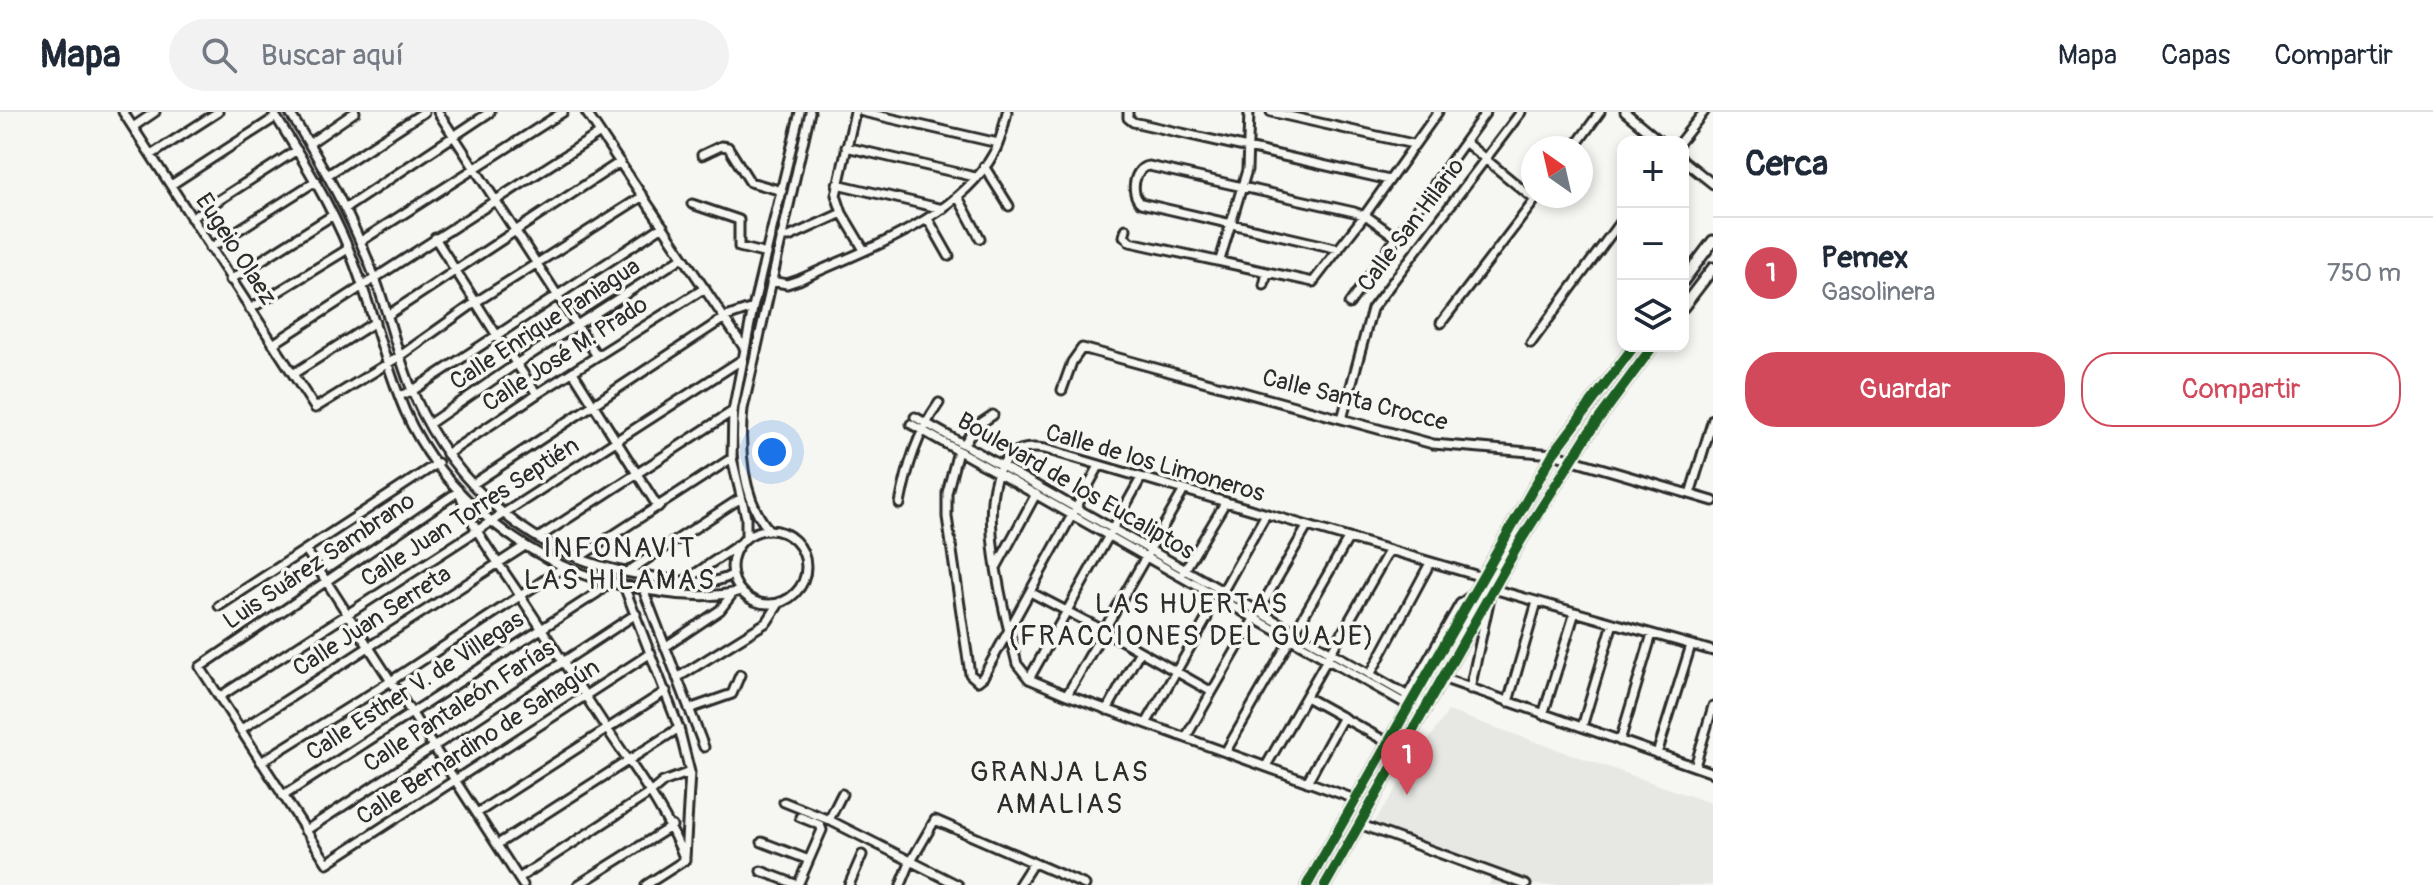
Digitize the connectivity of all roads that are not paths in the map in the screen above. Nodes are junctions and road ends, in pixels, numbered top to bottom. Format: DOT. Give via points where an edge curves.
graph roads {
  1 [pos="123,112"];
  2 [pos="155,112"];
  3 [pos="218,112"];
  4 [pos="289,112"];
  5 [pos="355,112"];
  6 [pos="424,112"];
  7 [pos="438,112"];
  8 [pos="490,112"];
  9 [pos="563,112"];
  10 [pos="586,112"];
  11 [pos="800,112"];
  12 [pos="810,112"];
  13 [pos="855,112"];
  14 [pos="863,112"];
  15 [pos="1007,112"];
  16 [pos="1249,112"];
  17 [pos="1271,112"];
  18 [pos="1438,112"];
  19 [pos="1521,112"];
  20 [pos="1600,112"];
  21 [pos="1625,112"];
  22 [pos="1704,112"];
  23 [pos="1127,113"];
  24 [pos="1485,113"];
  25 [pos="274,114"];
  26 [pos="1288,114"];
  27 [pos="133,127"];
  28 [pos="600,133"];
  29 [pos="454,136"];
  30 [pos="1583,136"];
  31 [pos="1654,136"];
  32 [pos="1685,136"];
  33 [pos="794,137"];
  34 [pos="804,139"];
  35 [pos="310,143"];
  36 [pos="998,143"];
  37 [pos="1466,143"];
  38 [pos="1413,144"];
  39 [pos="846,147"];
  40 [pos="1249,147"];
  41 [pos="297,150"];
  42 [pos="151,155"];
  43 [pos="702,155"];
  44 [pos="1485,159"];
  45 [pos="620,162"];
  46 [pos="1689,165"];
  47 [pos="984,166"];
  48 [pos="474,167"];
  49 [pos="329,174"];
  50 [pos="975,177"];
  51 [pos="1389,180"];
  52 [pos="316,181"];
  53 [pos="837,184"];
  54 [pos="1713,184"];
  55 [pos="171,185"];
  56 [pos="1243,187"];
  57 [pos="1521,187"];
  58 [pos="782,191"];
  59 [pos="643,196"];
  60 [pos="958,197"];
  61 [pos="496,199"];
  62 [pos="692,204"];
  63 [pos="1009,206"];
  64 [pos="346,208"];
  65 [pos="1528,208"];
  66 [pos="943,209"];
  67 [pos="842,213"];
  68 [pos="333,215"];
  69 [pos="1364,216"];
  70 [pos="191,218"];
  71 [pos="928,219"];
  72 [pos="1231,224"];
  73 [pos="663,226"];
  74 [pos="1617,226"];
  75 [pos="1126,229"];
  76 [pos="517,231"];
  77 [pos="781,237"];
  78 [pos="435,238"];
  79 [pos="980,238"];
  80 [pos="1397,238"];
  81 [pos="361,241"];
  82 [pos="1713,241"];
  83 [pos="210,248"];
  84 [pos="348,249"];
  85 [pos="1339,249"];
  86 [pos="864,250"];
  87 [pos="767,254"];
  88 [pos="949,256"];
  89 [pos="683,257"];
  90 [pos="1220,260"];
  91 [pos="538,264"];
  92 [pos="1713,268"];
  93 [pos="456,270"];
  94 [pos="1267,273"];
  95 [pos="374,276"];
  96 [pos="230,280"];
  97 [pos="1684,280"];
  98 [pos="771,281"];
  99 [pos="362,285"];
  100 [pos="1264,285"];
  101 [pos="705,288"];
  102 [pos="557,294"];
  103 [pos="1689,299"];
  104 [pos="476,302"];
  105 [pos="1349,304"];
  106 [pos="753,308"];
  107 [pos="250,309"];
  108 [pos="388,315"];
  109 [pos="726,317"];
  110 [pos="375,322"];
  111 [pos="1441,323"];
  112 [pos="578,326"];
  113 [pos="496,334"];
  114 [pos="1531,343"];
  115 [pos="273,344"];
  116 [pos="746,350"];
  117 [pos="1630,352"];
  118 [pos="1649,352"];
  119 [pos="400,356"];
  120 [pos="597,356"];
  121 [pos="743,359"];
  122 [pos="387,364"];
  123 [pos="516,364"];
  124 [pos="573,372"];
  125 [pos="293,374"];
  126 [pos="1062,390"];
  127 [pos="412,391"];
  128 [pos="537,394"];
  129 [pos="399,396"];
  130 [pos="939,403"];
  131 [pos="593,406"];
  132 [pos="733,411"];
  133 [pos="993,415"];
  134 [pos="1342,419"];
  135 [pos="1713,419"];
  136 [pos="913,420"];
  137 [pos="429,424"];
  138 [pos="924,426"];
  139 [pos="617,441"];
  140 [pos="961,448"];
  141 [pos="447,454"];
  142 [pos="1553,454"];
  143 [pos="732,458"];
  144 [pos="1570,461"];
  145 [pos="438,463"];
  146 [pos="1099,466"];
  147 [pos="999,469"];
  148 [pos="637,473"];
  149 [pos="1141,478"];
  150 [pos="473,484"];
  151 [pos="1184,490"];
  152 [pos="459,491"];
  153 [pos="1036,494"];
  154 [pos="1690,494"];
  155 [pos="741,498"];
  156 [pos="1713,501"];
  157 [pos="1225,503"];
  158 [pos="900,504"];
  159 [pos="658,507"];
  160 [pos="1074,512"];
  161 [pos="504,514"];
  162 [pos="1266,514"];
  163 [pos="492,522"];
  164 [pos="1307,527"];
  165 [pos="769,530"];
  166 [pos="478,531"];
  167 [pos="1110,532"];
  168 [pos="538,538"];
  169 [pos="1348,539"];
  170 [pos="743,540"];
  171 [pos="525,546"];
  172 [pos="306,550"];
  173 [pos="1389,551"];
  174 [pos="1148,554"];
  175 [pos="578,558"];
  176 [pos="499,563"];
  177 [pos="1430,563"];
  178 [pos="564,567"];
  179 [pos="997,567"];
  180 [pos="627,572"];
  181 [pos="1183,574"];
  182 [pos="732,575"];
  183 [pos="1482,577"];
  184 [pos="686,580"];
  185 [pos="327,582"];
  186 [pos="609,583"];
  187 [pos="624,586"];
  188 [pos="643,589"];
  189 [pos="1492,590"];
  190 [pos="737,592"];
  191 [pos="1030,592"];
  192 [pos="520,595"];
  193 [pos="1220,595"];
  194 [pos="780,602"];
  195 [pos="1537,602"];
  196 [pos="219,606"];
  197 [pos="1066,610"];
  198 [pos="1575,612"];
  199 [pos="348,614"];
  200 [pos="636,614"];
  201 [pos="1256,615"];
  202 [pos="1207,618"];
  203 [pos="1613,623"];
  204 [pos="541,628"];
  205 [pos="1103,630"];
  206 [pos="1009,631"];
  207 [pos="1652,634"];
  208 [pos="1294,636"];
  209 [pos="1691,645"];
  210 [pos="369,647"];
  211 [pos="665,647"];
  212 [pos="1140,651"];
  213 [pos="1713,651"];
  214 [pos="651,653"];
  215 [pos="1329,656"];
  216 [pos="563,661"];
  217 [pos="1175,672"];
  218 [pos="740,675"];
  219 [pos="1370,675"];
  220 [pos="677,678"];
  221 [pos="1442,678"];
  222 [pos="1029,679"];
  223 [pos="391,681"];
  224 [pos="1470,689"];
  225 [pos="666,691"];
  226 [pos="1212,692"];
  227 [pos="586,695"];
  228 [pos="1067,695"];
  229 [pos="219,697"];
  230 [pos="1306,697"];
  231 [pos="1408,701"];
  232 [pos="1508,702"];
  233 [pos="1713,706"];
  234 [pos="689,709"];
  235 [pos="1107,710"];
  236 [pos="1424,710"];
  237 [pos="412,711"];
  238 [pos="1543,715"];
  239 [pos="1343,717"];
  240 [pos="1147,722"];
  241 [pos="1582,727"];
  242 [pos="679,728"];
  243 [pos="607,729"];
  244 [pos="240,730"];
  245 [pos="1186,737"];
  246 [pos="1620,741"];
  247 [pos="1387,742"];
  248 [pos="433,746"];
  249 [pos="704,747"];
  250 [pos="1226,751"];
  251 [pos="1657,754"];
  252 [pos="629,760"];
  253 [pos="261,762"];
  254 [pos="1266,766"];
  255 [pos="1695,766"];
  256 [pos="690,772"];
  257 [pos="1713,773"];
  258 [pos="456,781"];
  259 [pos="1307,782"];
  260 [pos="650,793"];
  261 [pos="842,794"];
  262 [pos="283,796"];
  263 [pos="1355,799"];
  264 [pos="784,802"];
  265 [pos="477,813"];
  266 [pos="800,817"];
  267 [pos="829,820"];
  268 [pos="1359,824"];
  269 [pos="672,826"];
  270 [pos="305,831"];
  271 [pos="762,842"];
  272 [pos="498,844"];
  273 [pos="862,855"];
  274 [pos="685,860"];
  275 [pos="809,860"];
  276 [pos="910,863"];
  277 [pos="1033,863"];
  278 [pos="761,871"];
  279 [pos="521,882"];
  280 [pos="578,885"];
  281 [pos="646,885"];
  282 [pos="798,885"];
  283 [pos="849,885"];
  284 [pos="901,885"];
  285 [pos="958,885"];
  286 [pos="1019,885"];
  287 [pos="1085,885"];
  288 [pos="1307,885"];
  289 [pos="1325,885"];
  290 [pos="1526,885"];
  1 -- 27 [label="street, Eugeio Olaez"];
  2 -- 27 [label="street"];
  3 -- 42 [label="street"];
  4 -- 35 [label="street"];
  5 -- 35 [label="street"];
  6 -- 49 [label="street"];
  7 -- 29 [label="street"];
  8 -- 29 [label="street"];
  9 -- 48 [label="street"];
  10 -- 28 [label="street"];
  11 -- 33 [label="street"];
  12 -- 34 [label="street"];
  13 -- 39 [label="street"];
  14 -- 36 [label="street"];
  15 -- 36 [label="street"];
  16 -- 40 [label="street"];
  17 -- 26 [label="street"];
  18 -- 38 [label="street"];
  19 -- 44 [label="street, Calle San Hilario"];
  20 -- 30 [label="street"];
  21 -- 31 [label="street"];
  22 -- 32 [label="street"];
  23 -- 40 [label="street" via="1133,122"];
  24 -- 37 [label="street"];
  25 -- 41 [label="street"];
  25 -- 55 [label="street"];
  26 -- 38 [label="street"];
  27 -- 42 [label="street, Eugeio Olaez"];
  28 -- 45 [label="street"];
  28 -- 61 [label="street"];
  29 -- 48 [label="street"];
  29 -- 64 [label="street"];
  33 -- 34 [label="street"];
  33 -- 58 [label="street"];
  34 -- 77 [label="street"];
  35 -- 49 [label="street"];
  36 -- 47 [label="street"];
  37 -- 44 [label="street"];
  37 -- 80 [label="street"];
  38 -- 51 [label="street"];
  39 -- 50 [label="street"];
  39 -- 53 [label="street"];
  40 -- 51 [label="street"];
  40 -- 56 [label="street"];
  41 -- 52 [label="street"];
  41 -- 70 [label="street"];
  42 -- 55 [label="street, Eugeio Olaez"];
  43 -- 58 [label="street" via="728,147 750,182"];
  44 -- 57 [label="street"];
  44 -- 134 [label="street, Calle San Hilario" via="1369,314"];
  45 -- 59 [label="street"];
  45 -- 76 [label="street"];
  46 -- 54 [label="street"];
  47 -- 50 [label="street"];
  47 -- 63 [label="street"];
  48 -- 61 [label="street"];
  48 -- 81 [label="street"];
  49 -- 64 [label="street"];
  50 -- 60 [label="street"];
  51 -- 69 [label="street"];
  52 -- 68 [label="street"];
  52 -- 83 [label="street"];
  53 -- 66 [label="street"];
  53 -- 67 [label="street"];
  55 -- 70 [label="street, Eugeio Olaez"];
  56 -- 69 [label="street"];
  56 -- 72 [label="street"];
  56 -- 72 [label="street" via="1144,166 1139,170 1136,200"];
  58 -- 87 [label="street"];
  59 -- 73 [label="street"];
  59 -- 91 [label="street"];
  60 -- 66 [label="street"];
  60 -- 79 [label="street"];
  61 -- 76 [label="street"];
  61 -- 78 [label="street"];
  62 -- 87 [label="street" via="739,220 739,247"];
  64 -- 81 [label="street"];
  65 -- 111 [label="street"];
  66 -- 71 [label="street"];
  67 -- 77 [label="street"];
  67 -- 86 [label="street"];
  68 -- 84 [label="street"];
  68 -- 96 [label="street"];
  69 -- 80 [label="street"];
  69 -- 85 [label="street"];
  70 -- 83 [label="street, Eugeio Olaez"];
  71 -- 86 [label="street"];
  71 -- 88 [label="street"];
  72 -- 85 [label="street"];
  72 -- 90 [label="street"];
  73 -- 89 [label="street"];
  73 -- 102 [label="street"];
  74 -- 114 [label="street"];
  75 -- 90 [label="street" via="1130,242"];
  76 -- 91 [label="street"];
  76 -- 93 [label="street"];
  77 -- 98 [label="street"];
  78 -- 93 [label="street"];
  78 -- 95 [label="street"];
  80 -- 105 [label="street"];
  81 -- 95 [label="street"];
  82 -- 97 [label="main road"];
  83 -- 96 [label="street, Eugeio Olaez"];
  84 -- 99 [label="street"];
  84 -- 107 [label="street"];
  85 -- 94 [label="street" via="1313,282"];
  86 -- 98 [label="street" via="793,283"];
  87 -- 106 [label="street"];
  89 -- 101 [label="street"];
  89 -- 112 [label="street, Calle Enrique Paniagua"];
  90 -- 94 [label="street"];
  91 -- 102 [label="street"];
  91 -- 104 [label="street"];
  92 -- 103 [label="main road"];
  93 -- 104 [label="street"];
  93 -- 108 [label="street"];
  94 -- 100 [label="street"];
  95 -- 99 [label="street"];
  95 -- 108 [label="street"];
  96 -- 107 [label="street, Eugeio Olaez"];
  98 -- 165 [label="street" via="741,425 747,482"];
  99 -- 110 [label="street"];
  99 -- 115 [label="street"];
  101 -- 109 [label="street"];
  101 -- 120 [label="street, Calle José M. Prado"];
  102 -- 112 [label="street"];
  102 -- 113 [label="street"];
  104 -- 113 [label="street"];
  104 -- 119 [label="street"];
  106 -- 109 [label="street"];
  106 -- 116 [label="street"];
  107 -- 115 [label="street, Eugeio Olaez"];
  108 -- 119 [label="street"];
  109 -- 116 [label="street"];
  109 -- 131 [label="street"];
  110 -- 122 [label="street"];
  110 -- 125 [label="street"];
  112 -- 120 [label="street"];
  112 -- 123 [label="street, Calle Enrique Paniagua"];
  113 -- 123 [label="street"];
  113 -- 127 [label="street"];
  115 -- 125 [label="street, Eugeio Olaez"];
  116 -- 121 [label="street"];
  117 -- 142 [label="main road"];
  118 -- 144 [label="main road"];
  119 -- 122 [label="street"];
  119 -- 127 [label="street"];
  120 -- 124 [label="street, Calle José M. Prado"];
  121 -- 132 [label="street"];
  121 -- 139 [label="street, Calle Juan Torres Septién"];
  122 -- 125 [label="street, Eugeio Olaez" via="315,408"];
  122 -- 129 [label="street"];
  123 -- 128 [label="street"];
  123 -- 137 [label="street, Calle Enrique Paniagua"];
  124 -- 128 [label="street, Calle José M. Prado"];
  124 -- 131 [label="street"];
  126 -- 134 [label="street, Calle Santa Crocce" via="1082,348"];
  127 -- 129 [label="street"];
  127 -- 137 [label="street"];
  128 -- 141 [label="street, Calle José M. Prado"];
  129 -- 145 [label="street"];
  130 -- 138 [label="street"];
  131 -- 139 [label="street"];
  131 -- 150 [label="street"];
  132 -- 143 [label="street"];
  132 -- 148 [label="street"];
  133 -- 140 [label="street" via="975,427"];
  134 -- 142 [label="street, Calle Santa Crocce" via="1433,444"];
  135 -- 154 [label="street"];
  136 -- 138 [label="street, Boulevard de los Eucaliptos"];
  137 -- 141 [label="street"];
  138 -- 140 [label="street, Boulevard de los Eucaliptos"];
  138 -- 158 [label="street"];
  139 -- 148 [label="street"];
  139 -- 161 [label="street, Calle Juan Torres Septién"];
  140 -- 147 [label="street, Boulevard de los Eucaliptos"];
  140 -- 206 [label="street" via="950,478 947,517 970,674 978,681"];
  141 -- 150 [label="street"];
  142 -- 144 [label="street, Calle Santa Crocce"];
  142 -- 183 [label="main road"];
  143 -- 155 [label="street"];
  143 -- 159 [label="street"];
  144 -- 154 [label="street, Calle Santa Crocce"];
  144 -- 189 [label="main road"];
  145 -- 152 [label="street"];
  145 -- 172 [label="street"];
  146 -- 147 [label="street, Calle de los Limoneros" via="1037,447 1022,450"];
  146 -- 149 [label="street, Calle de los Limoneros"];
  146 -- 160 [label="street"];
  147 -- 153 [label="street, Boulevard de los Eucaliptos"];
  147 -- 160 [label="street, Boulevard de los Eucaliptos"];
  147 -- 179 [label="street" via="990,505"];
  148 -- 159 [label="street"];
  148 -- 168 [label="street"];
  149 -- 151 [label="street, Calle de los Limoneros"];
  149 -- 167 [label="street"];
  150 -- 161 [label="street"];
  151 -- 157 [label="street, Calle de los Limoneros"];
  151 -- 174 [label="street"];
  152 -- 163 [label="street"];
  152 -- 166 [label="street"];
  152 -- 185 [label="street, Luis Suárez Sambrano"];
  153 -- 160 [label="street, Boulevard de los Eucaliptos"];
  153 -- 179 [label="street"];
  154 -- 156 [label="street, Calle Santa Crocce"];
  155 -- 170 [label="street" via="748,525"];
  155 -- 180 [label="street"];
  157 -- 162 [label="street, Calle de los Limoneros"];
  157 -- 181 [label="street"];
  159 -- 175 [label="street"];
  160 -- 167 [label="street, Boulevard de los Eucaliptos"];
  160 -- 191 [label="street"];
  161 -- 163 [label="street, Calle Juan Torres Septién"];
  161 -- 168 [label="street"];
  162 -- 164 [label="street, Calle de los Limoneros"];
  162 -- 193 [label="street"];
  163 -- 166 [label="street, Calle Juan Torres Septién"];
  163 -- 171 [label="street"];
  164 -- 169 [label="street, Calle de los Limoneros"];
  164 -- 201 [label="street"];
  165 -- 170 [label="street"];
  165 -- 194 [label="street" via="789,536 805,561 803,582"];
  166 -- 176 [label="street"];
  166 -- 199 [label="street, Calle Juan Torres Septién"];
  167 -- 174 [label="street, Boulevard de los Eucaliptos"];
  167 -- 197 [label="street"];
  168 -- 175 [label="street"];
  169 -- 173 [label="street, Calle de los Limoneros"];
  169 -- 208 [label="street"];
  170 -- 182 [label="street" via="734,554"];
  170 -- 184 [label="street"];
  171 -- 176 [label="street, Calle Juan Serreta"];
  171 -- 178 [label="street"];
  172 -- 185 [label="street"];
  172 -- 196 [label="street"];
  173 -- 177 [label="street, Calle de los Limoneros"];
  173 -- 215 [label="street"];
  174 -- 181 [label="street, Boulevard de los Eucaliptos"];
  174 -- 205 [label="street"];
  175 -- 180 [label="street"];
  176 -- 192 [label="street"];
  176 -- 210 [label="street, Calle Juan Serreta"];
  177 -- 183 [label="street, Calle de los Limoneros"];
  177 -- 219 [label="street"];
  178 -- 186 [label="street"];
  178 -- 192 [label="street"];
  179 -- 206 [label="street"];
  180 -- 184 [label="street"];
  181 -- 193 [label="street, Boulevard de los Eucaliptos"];
  182 -- 184 [label="street"];
  182 -- 190 [label="street"];
  183 -- 231 [label="main road"];
  185 -- 199 [label="street"];
  185 -- 229 [label="street, Luis Suárez Sambrano" via="201,664"];
  186 -- 187 [label="street"];
  186 -- 204 [label="street, Calle Esther V. de Villegas"];
  187 -- 188 [label="street"];
  187 -- 200 [label="street"];
  188 -- 190 [label="street"];
  188 -- 211 [label="street"];
  189 -- 195 [label="street"];
  189 -- 221 [label="main road"];
  189 -- 224 [label="street"];
  190 -- 194 [label="street" via="759,603"];
  190 -- 211 [label="street"];
  191 -- 197 [label="street"];
  191 -- 206 [label="street"];
  192 -- 204 [label="street"];
  192 -- 223 [label="street"];
  193 -- 201 [label="street, Boulevard de los Eucaliptos"];
  194 -- 220 [label="street" via="767,622"];
  195 -- 198 [label="street"];
  195 -- 232 [label="street"];
  197 -- 205 [label="street"];
  197 -- 222 [label="street"];
  198 -- 203 [label="street"];
  198 -- 238 [label="street"];
  199 -- 210 [label="street"];
  199 -- 229 [label="street, Calle Juan Torres Septién"];
  200 -- 214 [label="street"];
  200 -- 216 [label="street, Calle Pantaleón Farías"];
  201 -- 208 [label="street, Boulevard de los Eucaliptos"];
  201 -- 226 [label="street"];
  202 -- 217 [label="street"];
  203 -- 207 [label="street"];
  203 -- 241 [label="street"];
  204 -- 216 [label="street"];
  204 -- 237 [label="street, Calle Esther V. de Villegas"];
  205 -- 212 [label="street"];
  205 -- 228 [label="street"];
  206 -- 222 [label="street" via="1017,664"];
  207 -- 209 [label="street"];
  207 -- 246 [label="street"];
  208 -- 215 [label="street, Boulevard de los Eucaliptos"];
  208 -- 250 [label="street"];
  209 -- 213 [label="street"];
  209 -- 251 [label="street"];
  210 -- 223 [label="street"];
  210 -- 244 [label="street, Calle Juan Serreta"];
  211 -- 220 [label="street"];
  212 -- 217 [label="street"];
  212 -- 235 [label="street"];
  214 -- 225 [label="street"];
  214 -- 227 [label="street, Calle Bernardino de Sahagún"];
  215 -- 219 [label="street, Boulevard de los Eucaliptos"];
  215 -- 230 [label="street"];
  215 -- 231 [label="street, Boulevard de los Eucaliptos"];
  216 -- 227 [label="street"];
  216 -- 248 [label="street, Calle Pantaleón Farías"];
  217 -- 226 [label="street"];
  217 -- 240 [label="street"];
  218 -- 234 [label="street" via="732,694"];
  219 -- 231 [label="street, Boulevard de los Eucaliptos"];
  220 -- 234 [label="street"];
  221 -- 224 [label="street"];
  221 -- 236 [label="main road"];
  222 -- 228 [label="street"];
  223 -- 237 [label="street"];
  223 -- 253 [label="street"];
  224 -- 232 [label="street"];
  225 -- 242 [label="street"];
  225 -- 243 [label="street"];
  226 -- 245 [label="street"];
  227 -- 243 [label="street"];
  227 -- 258 [label="street, Calle Bernardino de Sahagún"];
  228 -- 235 [label="street"];
  229 -- 244 [label="street"];
  230 -- 239 [label="street"];
  230 -- 254 [label="street"];
  231 -- 236 [label="street, Boulevard de los Eucaliptos"];
  231 -- 247 [label="main road"];
  232 -- 238 [label="street"];
  233 -- 255 [label="street"];
  234 -- 249 [label="street"];
  235 -- 240 [label="street"];
  236 -- 268 [label="main road"];
  237 -- 248 [label="street"];
  237 -- 262 [label="street, Calle Esther V. de Villegas"];
  238 -- 241 [label="street"];
  239 -- 247 [label="street"];
  239 -- 259 [label="street"];
  240 -- 245 [label="street"];
  241 -- 246 [label="street"];
  242 -- 252 [label="street"];
  242 -- 256 [label="street"];
  243 -- 252 [label="street"];
  243 -- 265 [label="street"];
  244 -- 253 [label="street"];
  245 -- 250 [label="street"];
  246 -- 251 [label="street"];
  247 -- 263 [label="main road"];
  248 -- 258 [label="street"];
  248 -- 270 [label="street, Calle Pantaleón Farías"];
  250 -- 254 [label="street"];
  251 -- 255 [label="street"];
  252 -- 260 [label="street"];
  252 -- 272 [label="street"];
  253 -- 262 [label="street"];
  254 -- 259 [label="street"];
  255 -- 257 [label="street"];
  256 -- 260 [label="street"];
  256 -- 274 [label="street"];
  258 -- 265 [label="street"];
  258 -- 270 [label="street, Calle Bernardino de Sahagún" via="329,863"];
  259 -- 263 [label="street"];
  260 -- 269 [label="street"];
  260 -- 279 [label="street"];
  261 -- 267 [label="street"];
  262 -- 270 [label="street"];
  263 -- 288 [label="main road"];
  264 -- 267 [label="street"];
  265 -- 272 [label="street"];
  266 -- 275 [label="street" via="822,827"];
  267 -- 276 [label="street"];
  268 -- 289 [label="main road"];
  268 -- 290 [label="street"];
  269 -- 274 [label="street"];
  269 -- 280 [label="street"];
  271 -- 275 [label="street"];
  272 -- 279 [label="street"];
  273 -- 283 [label="street"];
  274 -- 281 [label="street"];
  275 -- 282 [label="street"];
  276 -- 277 [label="street" via="935,820"];
  276 -- 284 [label="street"];
  276 -- 285 [label="street"];
  277 -- 286 [label="street"];
  277 -- 287 [label="street"];
  278 -- 282 [label="street"];
}
